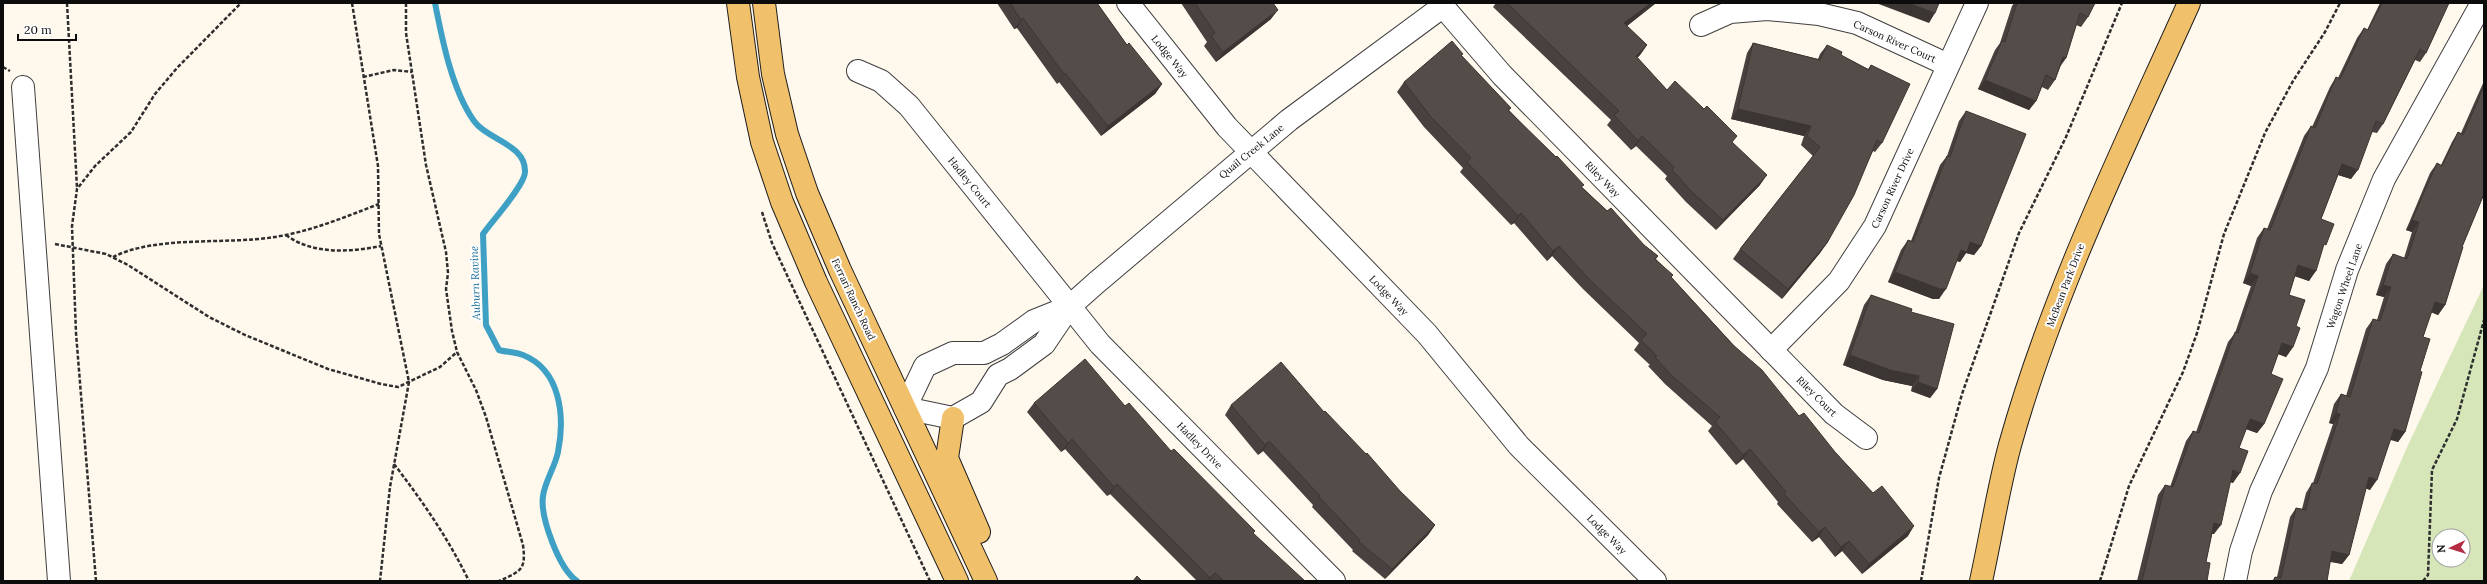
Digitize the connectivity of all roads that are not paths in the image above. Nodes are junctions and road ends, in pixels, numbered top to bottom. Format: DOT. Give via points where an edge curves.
graph roads {
  1 [pos="738,3"];
  2 [pos="764,3"];
  3 [pos="1128,3"];
  4 [pos="1977,3"];
  5 [pos="2189,3"];
  6 [pos="2482,3"];
  7 [pos="1441,5"];
  8 [pos="1701,25"];
  9 [pos="1948,65"];
  10 [pos="858,71"];
  11 [pos="24,87"];
  12 [pos="1251,152"];
  13 [pos="1069,307"];
  14 [pos="1771,350"];
  15 [pos="984,353"];
  16 [pos="998,375"];
  17 [pos="905,408"];
  18 [pos="953,418"];
  19 [pos="881,421"];
  20 [pos="1866,438"];
  21 [pos="59,581"];
  22 [pos="957,581"];
  23 [pos="986,581"];
  24 [pos="1000,581"];
  25 [pos="1334,581"];
  26 [pos="1655,581"];
  27 [pos="1981,581"];
  28 [pos="2235,581"];
  1 -- 19 [label="main road" via="748,77 762,142 782,202"];
  2 -- 17 [label="main road, Ferrari Ranch Road" via="773,74 787,134 807,193"];
  3 -- 12 [label="street, Lodge Way"];
  4 -- 9 [label="street, Carson River Drive"];
  5 -- 27 [label="main road, McBean Park Drive" via="2058,300 2010,445"];
  6 -- 28 [label="street, Wagon Wheel Lane" via="2384,179 2347,270 2317,368 2261,491 2241,551"];
  7 -- 12 [label="street, Quail Creek Lane" via="1289,120"];
  7 -- 14 [label="street, Riley Way" via="1502,76"];
  8 -- 9 [label="street, Carson River Court" via="1730,12 1768,9 1819,14 1858,23"];
  9 -- 14 [label="street, Carson River Drive" via="1875,226 1839,281"];
  10 -- 13 [label="street, Hadley Court" via="880,82 909,106"];
  11 -- 21 [label="street"];
  12 -- 13 [label="street, Quail Creek Lane"];
  12 -- 26 [label="street, Lodge Way" via="1427,334 1519,446"];
  13 -- 15 [label="street" via="1034,321 1002,344"];
  13 -- 16 [label="street" via="1044,344"];
  13 -- 25 [label="street, Hadley Drive" via="1100,344"];
  14 -- 20 [label="street, Riley Court" via="1834,414"];
  15 -- 16 [label="street"];
  15 -- 17 [label="street" via="953,353 925,366"];
  16 -- 18 [label="street" via="981,402"];
  17 -- 18 [label="street"];
  17 -- 19 [label="main road"];
  17 -- 23 [label="main road, Ferrari Ranch Road"];
  18 -- 24 [label="main road" via="947,458"];
  19 -- 22 [label="main road"];
}
